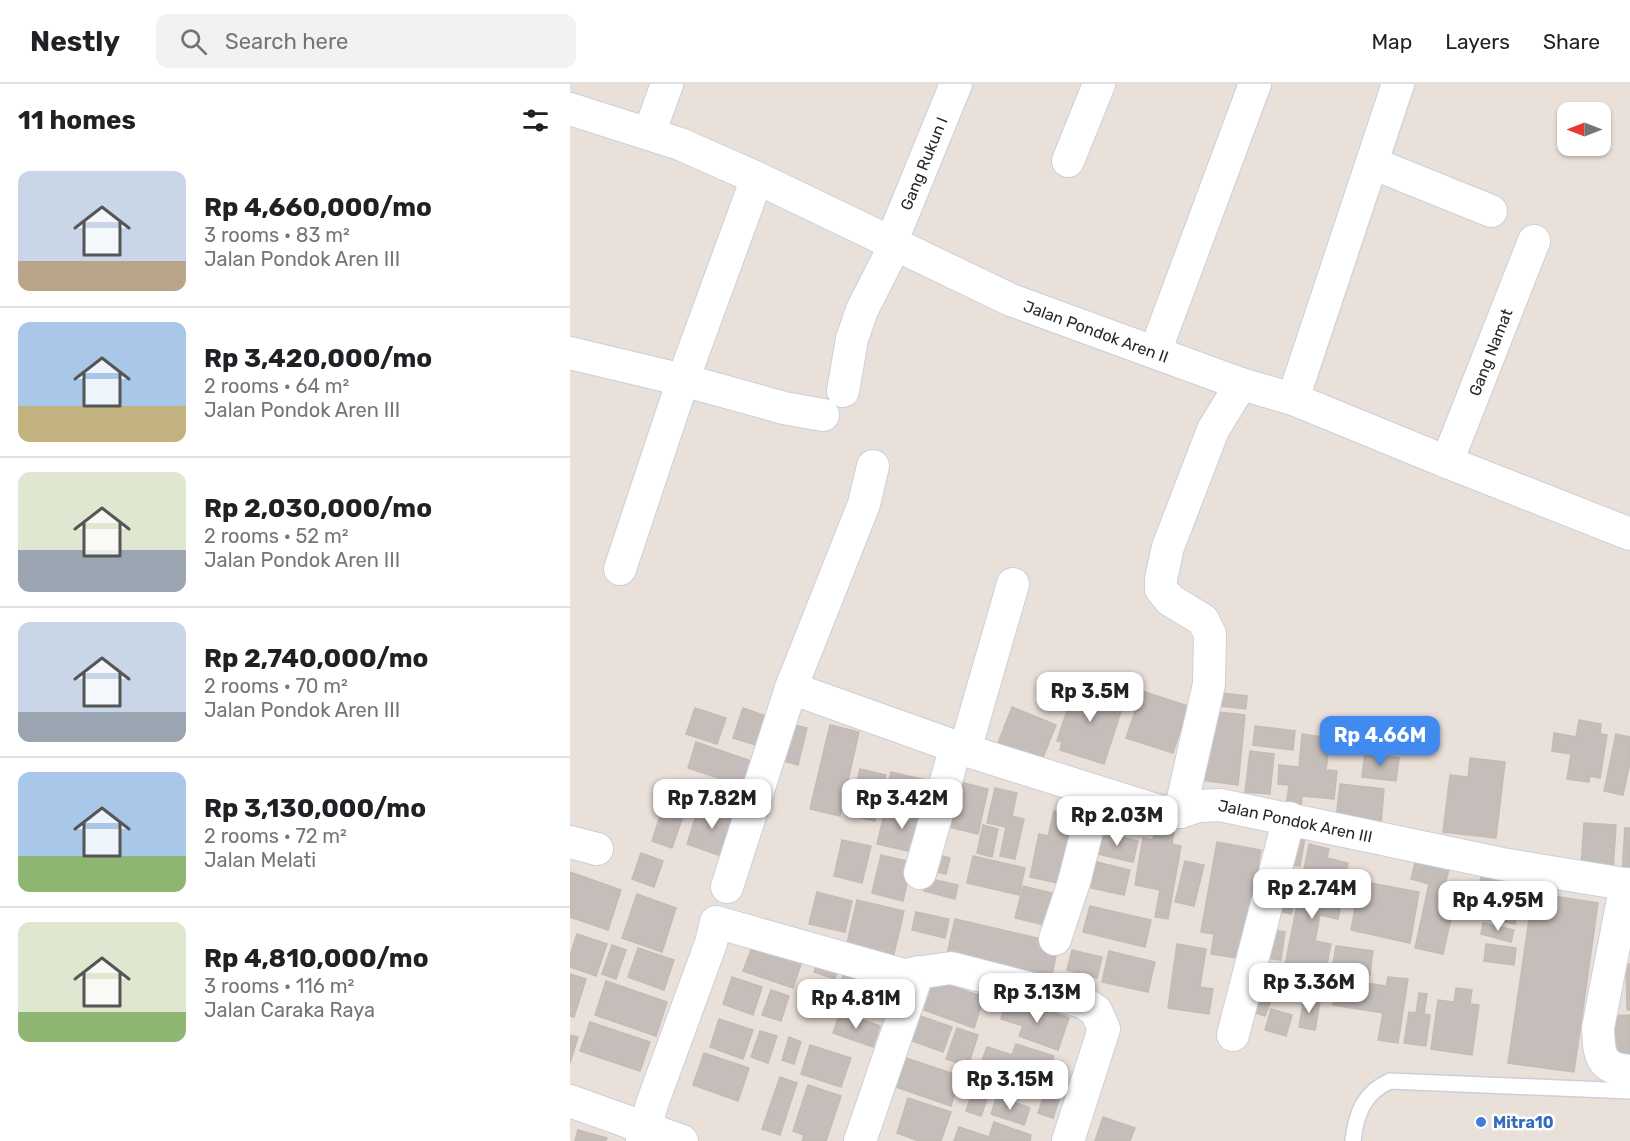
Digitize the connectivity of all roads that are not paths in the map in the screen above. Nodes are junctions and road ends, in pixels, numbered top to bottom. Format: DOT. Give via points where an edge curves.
graph roads {
  1 [pos="667,84"];
  2 [pos="956,84"];
  3 [pos="1099,84"];
  4 [pos="1255,84"];
  5 [pos="1398,84"];
  6 [pos="570,109"];
  7 [pos="649,134"];
  8 [pos="1068,161"];
  9 [pos="1372,163"];
  10 [pos="757,178"];
  11 [pos="1491,211"];
  12 [pos="1534,241"];
  13 [pos="893,244"];
  14 [pos="1155,352"];
  15 [pos="570,353"];
  16 [pos="684,380"];
  17 [pos="1241,384"];
  18 [pos="843,391"];
  19 [pos="1293,399"];
  20 [pos="823,415"];
  21 [pos="1447,462"];
  22 [pos="873,466"];
  23 [pos="1630,534"];
  24 [pos="620,569"];
  25 [pos="1013,584"];
  26 [pos="791,688"];
  27 [pos="960,748"];
  28 [pos="1097,792"];
  29 [pos="1180,812"];
  30 [pos="1289,818"];
  31 [pos="920,873"];
  32 [pos="1628,885"];
  33 [pos="727,887"];
  34 [pos="1055,939"];
  35 [pos="918,972"];
  36 [pos="1233,1035"];
  37 [pos="1630,1071"];
  38 [pos="1630,1091"];
  39 [pos="570,1101"];
  40 [pos="643,1135"];
  41 [pos="682,1141"];
  42 [pos="860,1141"];
  43 [pos="1068,1141"];
  44 [pos="1353,1141"];
  1 -- 7 [label="street"];
  2 -- 13 [label="street, Gang Rukun I"];
  3 -- 8 [label="street"];
  4 -- 14 [label="street"];
  5 -- 9 [label="street"];
  6 -- 7 [label="street, Jalan Pondok Aren II"];
  7 -- 10 [label="street, Jalan Pondok Aren II"];
  9 -- 11 [label="street"];
  9 -- 19 [label="street"];
  10 -- 13 [label="street, Jalan Pondok Aren II"];
  10 -- 16 [label="street"];
  12 -- 21 [label="street, Gang Namat"];
  13 -- 14 [label="street, Jalan Pondok Aren II" via="1011,300"];
  13 -- 18 [label="street, Gang Rukun I" via="855,329"];
  14 -- 17 [label="street, Jalan Pondok Aren II"];
  15 -- 16 [label="street"];
  16 -- 20 [label="street"];
  16 -- 24 [label="street"];
  17 -- 19 [label="street, Jalan Pondok Aren II"];
  17 -- 29 [label="street" via="1213,430 1167,547 1161,579 1161,589 1170,600 1203,620 1210,634 1209,684"];
  19 -- 21 [label="street, Jalan Pondok Aren II"];
  21 -- 23 [label="street, Jalan Pondok Aren II"];
  22 -- 26 [label="street" via="864,504"];
  25 -- 27 [label="street"];
  26 -- 27 [label="street, Jalan Pondok Aren III"];
  26 -- 33 [label="street"];
  27 -- 28 [label="street, Jalan Pondok Aren III"];
  27 -- 31 [label="street"];
  28 -- 29 [label="street, Jalan Pondok Aren III" via="1159,811"];
  28 -- 34 [label="street"];
  29 -- 30 [label="street, Jalan Pondok Aren III" via="1220,805"];
  30 -- 32 [label="street, Jalan Pondok Aren III" via="1502,864"];
  30 -- 36 [label="street"];
  32 -- 37 [label="street" via="1598,1028 1599,1052 1604,1061 1616,1070"];
  35 -- 40 [label="street" via="903,975 716,922"];
  35 -- 42 [label="street"];
  35 -- 43 [label="street" via="951,968 1083,1002 1096,1011 1104,1029"];
  38 -- 44 [label="lane" via="1390,1081 1367,1096"];
  39 -- 40 [label="street"];
  40 -- 41 [label="street"];
}
